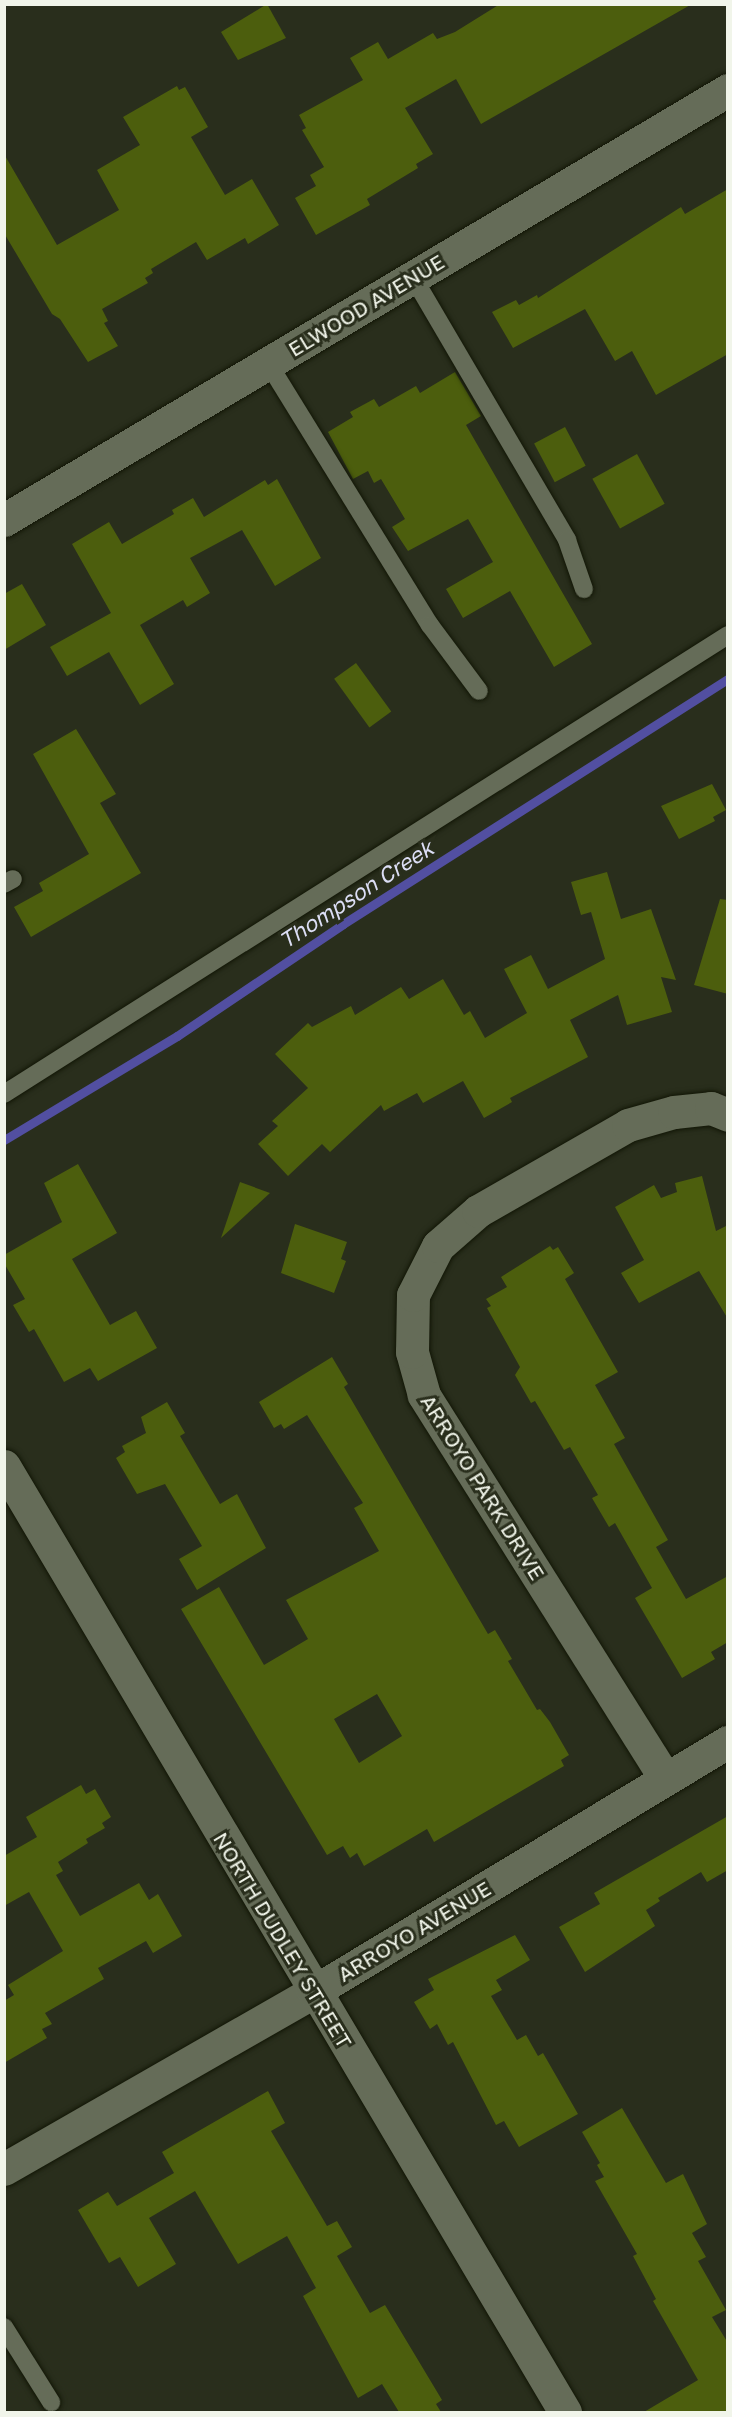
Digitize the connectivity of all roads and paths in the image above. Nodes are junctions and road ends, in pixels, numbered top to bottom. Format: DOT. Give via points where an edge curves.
graph roads {
  1 [pos="728,90"];
  2 [pos="413,277"];
  3 [pos="268,363"];
  4 [pos="4,520"];
  5 [pos="584,589"];
  6 [pos="728,635"];
  7 [pos="479,691"];
  8 [pos="4,1094"];
  9 [pos="728,1115"];
  10 [pos="4,1466"];
  11 [pos="728,1742"];
  12 [pos="665,1778"];
  13 [pos="313,1992"];
  14 [pos="4,2169"];
  15 [pos="4,2327"];
  16 [pos="51,2402"];
  17 [pos="565,2412"];
  1 -- 2 [label="street, ELWOOD AVENUE"];
  2 -- 3 [label="street, ELWOOD AVENUE"];
  2 -- 5 [label="lane" via="567,540"];
  3 -- 4 [label="street, ELWOOD AVENUE"];
  3 -- 7 [label="lane" via="430,625"];
  6 -- 8 [label="lane"];
  9 -- 12 [label="street, ARROYO PARK DRIVE" via="711,1108 674,1112 628,1125 478,1211 438,1246 413,1295 412,1352 424,1395"];
  10 -- 13 [label="street, NORTH DUDLEY STREET"];
  11 -- 12 [label="street, ARROYO AVENUE"];
  12 -- 13 [label="street, ARROYO AVENUE"];
  13 -- 14 [label="street, ARROYO AVENUE"];
  13 -- 17 [label="street, NORTH DUDLEY STREET"];
  15 -- 16 [label="lane"];
}
